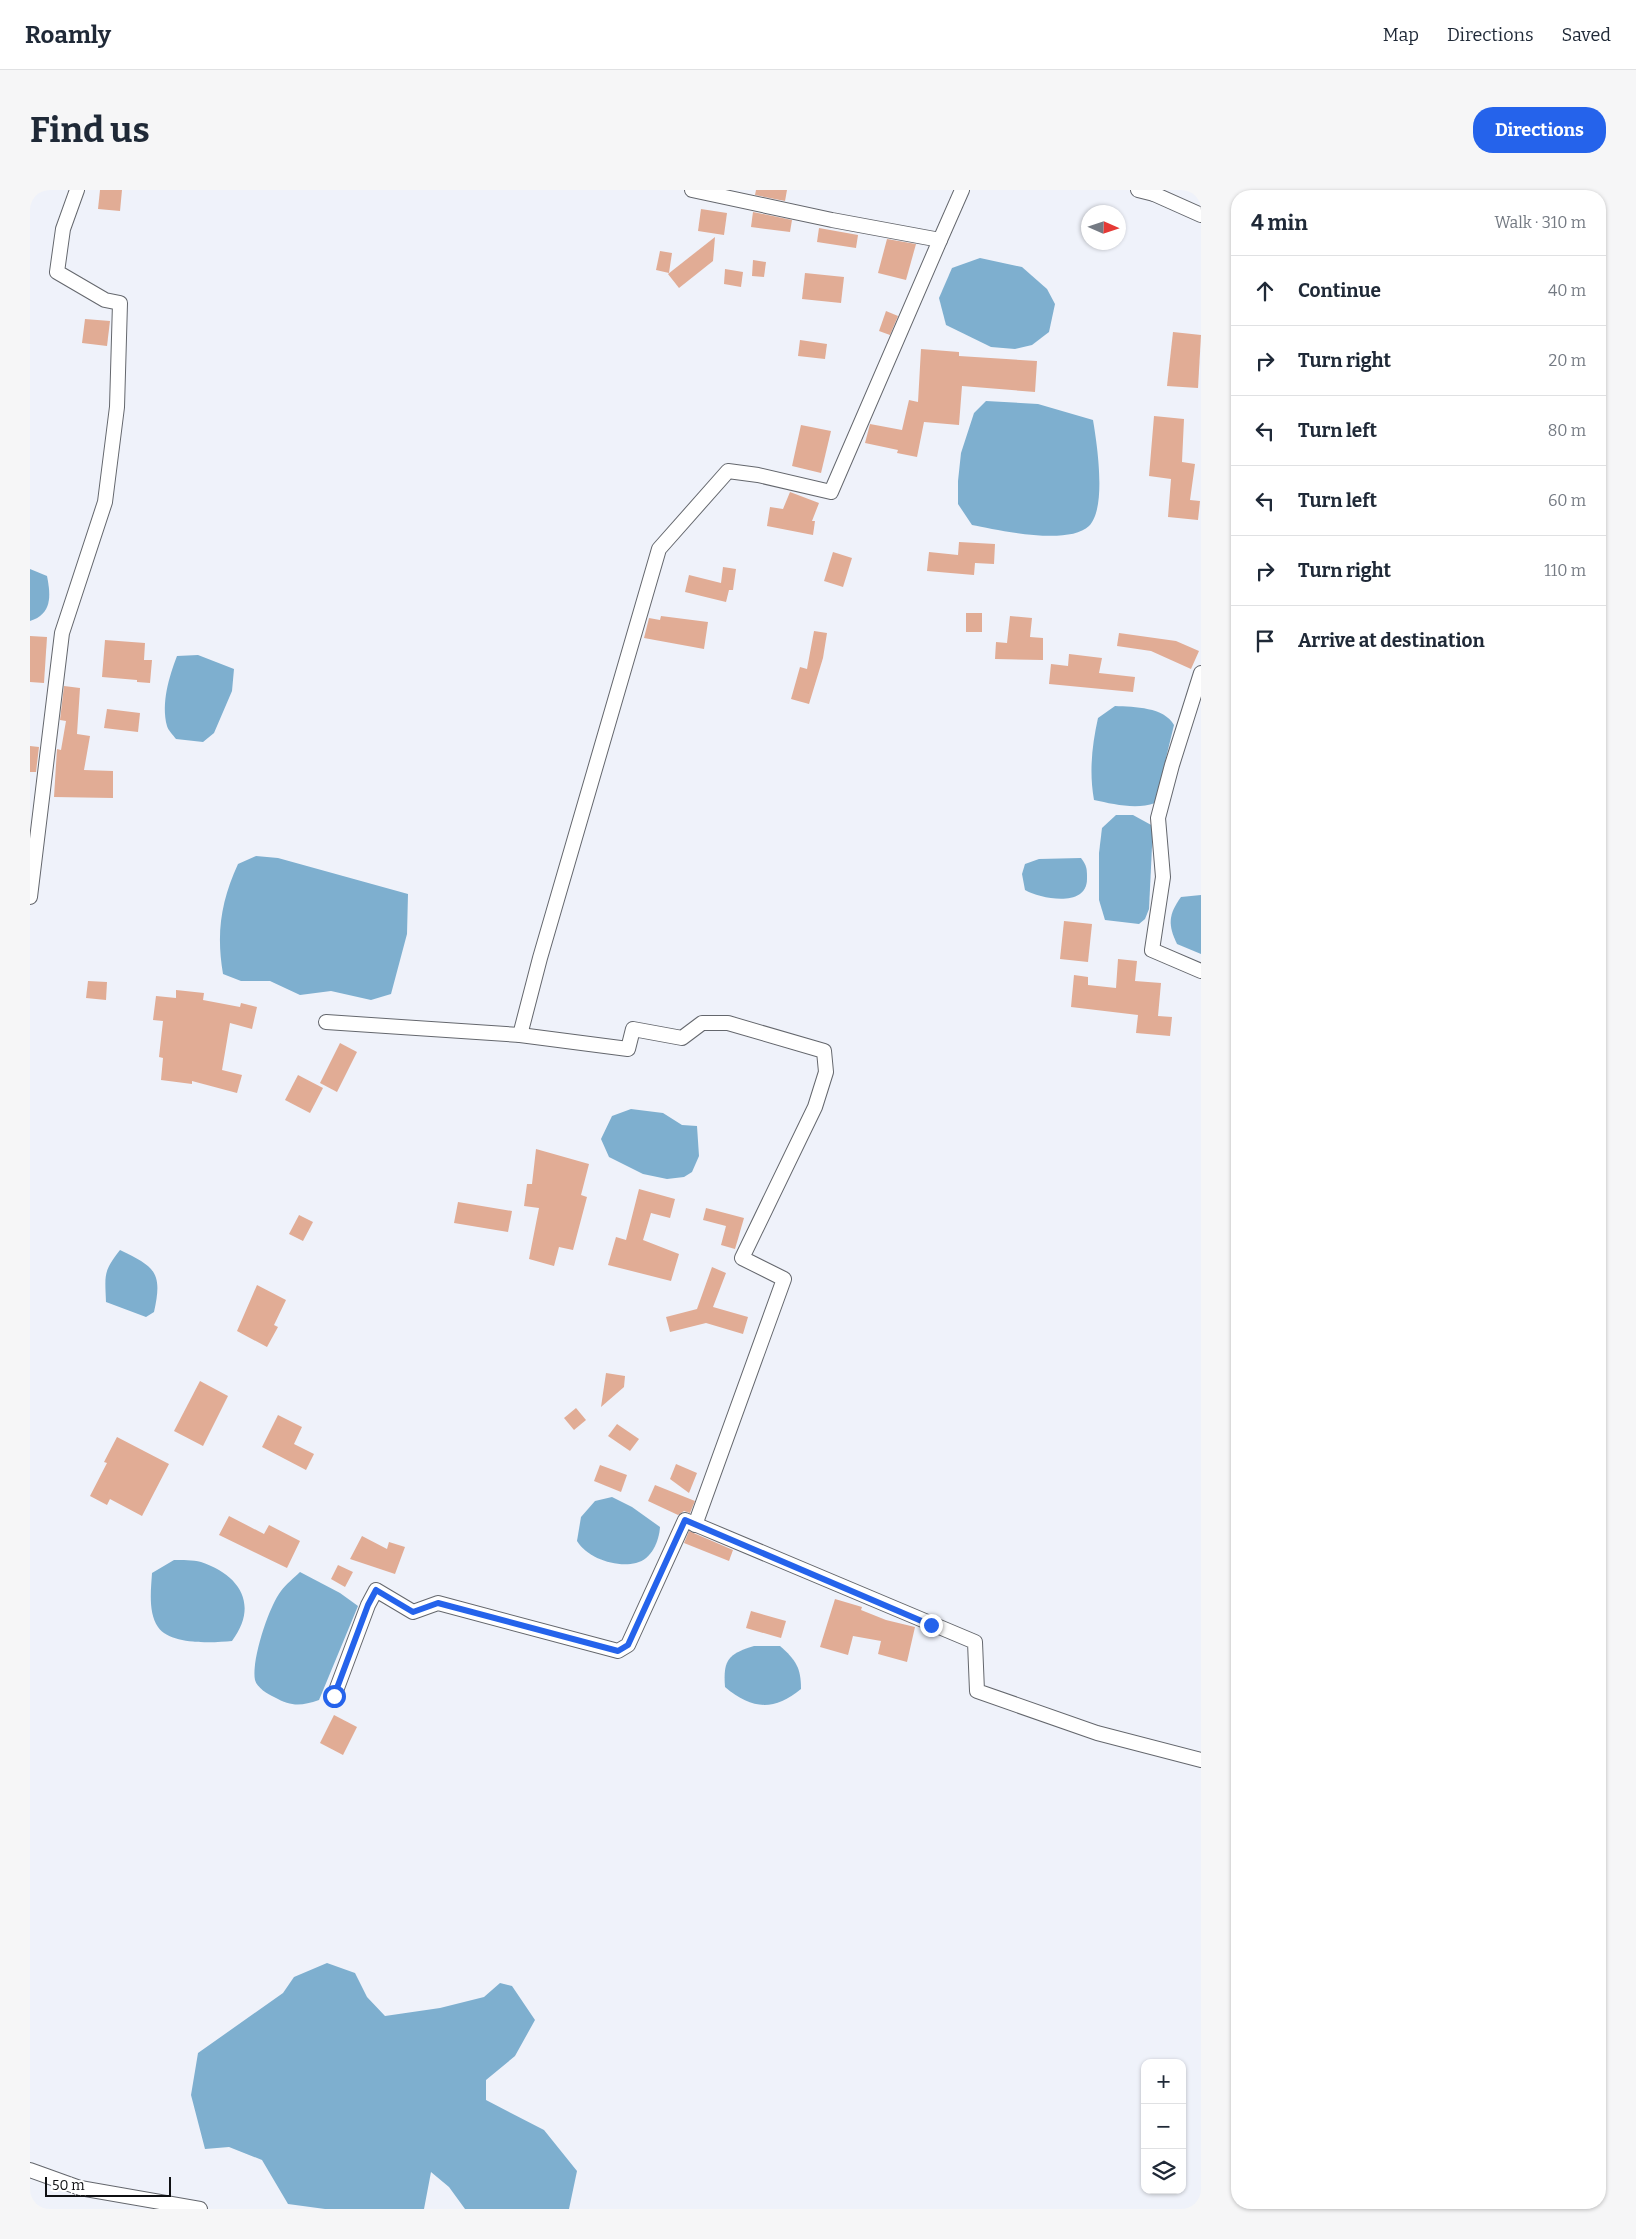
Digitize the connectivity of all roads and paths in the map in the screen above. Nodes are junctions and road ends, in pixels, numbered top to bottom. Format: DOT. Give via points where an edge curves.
graph roads {
  1 [pos="78,190"];
  2 [pos="692,190"];
  3 [pos="962,190"];
  4 [pos="1138,190"];
  5 [pos="1154,192"];
  6 [pos="1201,215"];
  7 [pos="940,240"];
  8 [pos="1201,673"];
  9 [pos="30,897"];
  10 [pos="1201,971"];
  11 [pos="326,1022"];
  12 [pos="520,1035"];
  13 [pos="694,1524"];
  14 [pos="334,1696"];
  15 [pos="1201,1760"];
  16 [pos="30,2170"];
  17 [pos="200,2209"];
  1 -- 9 [label="street" via="63,229 57,272 105,300 120,303 117,407 105,502 62,633"];
  2 -- 7 [label="street"];
  3 -- 7 [label="street"];
  4 -- 5 [label="street"];
  5 -- 6 [label="street"];
  7 -- 12 [label="street" via="831,492 728,471 659,549"];
  8 -- 10 [label="street" via="1158,818 1163,877 1152,950"];
  11 -- 12 [label="street"];
  12 -- 13 [label="street" via="628,1049 633,1029 682,1038 702,1023 728,1024 824,1051 826,1072 815,1107 742,1258 784,1279"];
  13 -- 14 [label="street" via="685,1520 628,1645 618,1651 438,1603 413,1612 376,1590"];
  13 -- 15 [label="street" via="976,1642 976,1691 1097,1733"];
  16 -- 17 [label="street" via="80,2188"];
}
